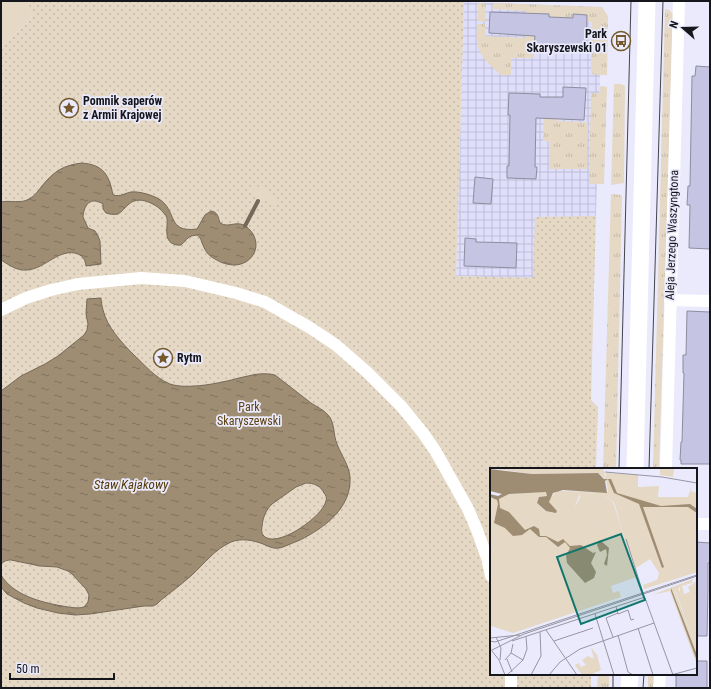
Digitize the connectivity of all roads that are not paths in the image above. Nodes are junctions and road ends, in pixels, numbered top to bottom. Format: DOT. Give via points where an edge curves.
graph roads {
  1 [pos="647,1"];
  2 [pos="679,1"];
  3 [pos="670,300"];
  4 [pos="710,301"];
  5 [pos="1,310"];
  6 [pos="635,468"];
  7 [pos="666,468"];
  8 [pos="697,524"];
  9 [pos="710,524"];
  10 [pos="490,572"];
  11 [pos="511,675"];
  12 [pos="630,675"];
  13 [pos="660,675"];
  14 [pos="511,688"];
  15 [pos="629,688"];
  16 [pos="659,688"];
  1 -- 6 [label="main road"];
  2 -- 3 [label="street, Aleja Jerzego Waszyngtona"];
  3 -- 4 [label="street"];
  3 -- 7 [label="street, Aleja Jerzego Waszyngtona"];
  5 -- 10 [label="street" via="50,290 78,284 141,278 185,281 265,302 336,344 401,406 436,452 468,508"];
  8 -- 9 [label="street"];
  11 -- 14 [label="street"];
  12 -- 15 [label="main road"];
  13 -- 16 [label="street"];
}
